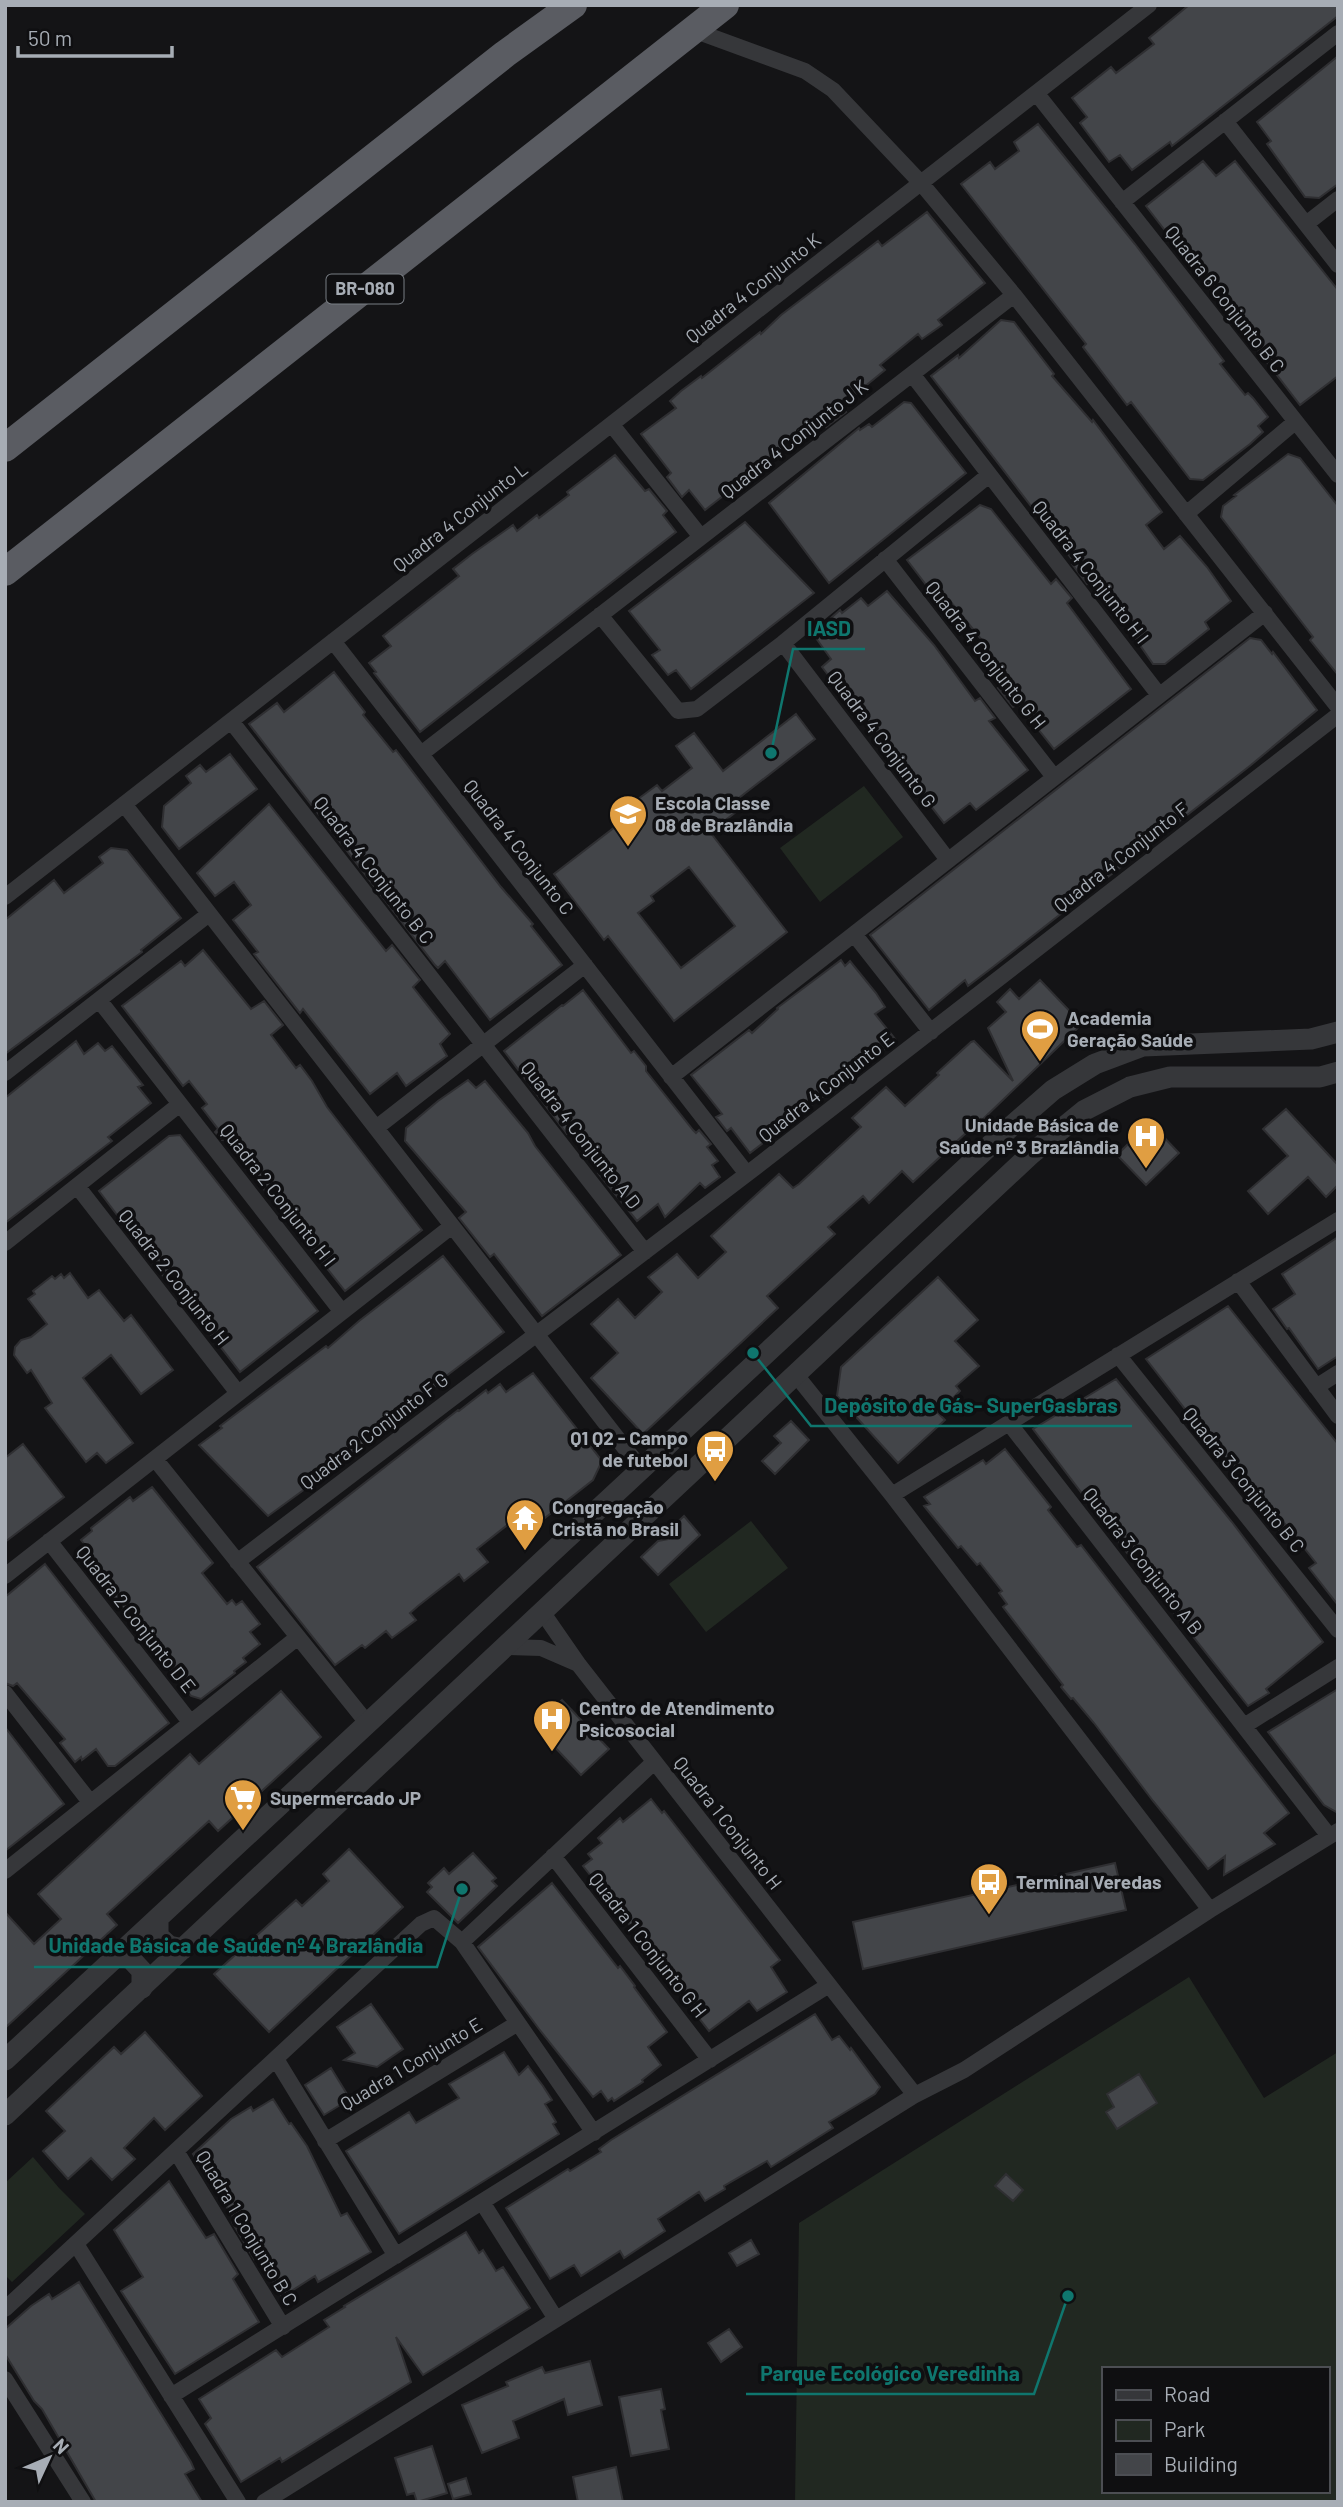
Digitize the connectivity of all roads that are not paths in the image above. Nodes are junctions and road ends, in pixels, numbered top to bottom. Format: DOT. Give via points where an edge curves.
graph roads {
  1 [pos="573,5"];
  2 [pos="725,5"];
  3 [pos="1149,5"];
  4 [pos="693,30"];
  5 [pos="1338,33"];
  6 [pos="1037,94"];
  7 [pos="1224,121"];
  8 [pos="921,183"];
  9 [pos="1338,199"];
  10 [pos="1122,202"];
  11 [pos="1306,224"];
  12 [pos="1338,265"];
  13 [pos="1014,295"];
  14 [pos="912,374"];
  15 [pos="1295,422"];
  16 [pos="612,425"];
  17 [pos="5,448"];
  18 [pos="989,475"];
  19 [pos="1338,475"];
  20 [pos="1186,514"];
  21 [pos="701,537"];
  22 [pos="5,540"];
  23 [pos="32,551"];
  24 [pos="886,559"];
  25 [pos="5,572"];
  26 [pos="1265,613"];
  27 [pos="600,615"];
  28 [pos="333,641"];
  29 [pos="782,643"];
  30 [pos="1159,695"];
  31 [pos="1338,707"];
  32 [pos="1338,715"];
  33 [pos="231,721"];
  34 [pos="421,754"];
  35 [pos="1054,778"];
  36 [pos="124,804"];
  37 [pos="948,860"];
  38 [pos="5,897"];
  39 [pos="209,914"];
  40 [pos="854,934"];
  41 [pos="585,965"];
  42 [pos="99,999"];
  43 [pos="930,1032"];
  44 [pos="1338,1032"];
  45 [pos="483,1044"];
  46 [pos="1338,1072"];
  47 [pos="5,1073"];
  48 [pos="671,1077"];
  49 [pos="180,1104"];
  50 [pos="376,1128"];
  51 [pos="747,1174"];
  52 [pos="77,1186"];
  53 [pos="1338,1220"];
  54 [pos="452,1226"];
  55 [pos="5,1243"];
  56 [pos="885,1243"];
  57 [pos="645,1252"];
  58 [pos="905,1272"];
  59 [pos="1238,1281"];
  60 [pos="844,1282"];
  61 [pos="868,1308"];
  62 [pos="342,1312"];
  63 [pos="537,1335"];
  64 [pos="1118,1355"];
  65 [pos="1338,1373"];
  66 [pos="796,1375"];
  67 [pos="1316,1387"];
  68 [pos="238,1394"];
  69 [pos="1338,1416"];
  70 [pos="1009,1423"];
  71 [pos="155,1459"];
  72 [pos="642,1470"];
  73 [pos="892,1495"];
  74 [pos="49,1541"];
  75 [pos="237,1562"];
  76 [pos="5,1576"];
  77 [pos="543,1613"];
  78 [pos="1338,1630"];
  79 [pos="298,1637"];
  80 [pos="506,1647"];
  81 [pos="579,1665"];
  82 [pos="1338,1667"];
  83 [pos="6,1696"];
  84 [pos="190,1723"];
  85 [pos="368,1724"];
  86 [pos="1244,1726"];
  87 [pos="345,1746"];
  88 [pos="654,1762"];
  89 [pos="369,1775"];
  90 [pos="90,1802"];
  91 [pos="1333,1833"];
  92 [pos="553,1856"];
  93 [pos="5,1871"];
  94 [pos="1210,1910"];
  95 [pos="158,1919"];
  96 [pos="462,1942"];
  97 [pos="183,1949"];
  98 [pos="117,1957"];
  99 [pos="829,1985"];
  100 [pos="142,1988"];
  101 [pos="518,2024"];
  102 [pos="276,2059"];
  103 [pos="5,2060"];
  104 [pos="710,2060"];
  105 [pos="915,2095"];
  106 [pos="5,2115"];
  107 [pos="594,2133"];
  108 [pos="326,2141"];
  109 [pos="176,2151"];
  110 [pos="482,2202"];
  111 [pos="76,2244"];
  112 [pos="396,2256"];
  113 [pos="5,2309"];
  114 [pos="556,2319"];
  115 [pos="283,2327"];
  116 [pos="5,2379"];
  117 [pos="171,2396"];
  118 [pos="83,2502"];
  119 [pos="238,2502"];
  120 [pos="264,2502"];
  1 -- 17 [label="highway"];
  2 -- 4 [label="highway, BR-080"];
  3 -- 6 [label="street, Quadra 4 Conjunto K"];
  4 -- 8 [label="street" via="805,71 833,90"];
  4 -- 23 [label="highway, BR-080"];
  5 -- 7 [label="street"];
  6 -- 8 [label="street, Quadra 4 Conjunto K"];
  6 -- 10 [label="street, Quadra 6 Conjunto B C"];
  7 -- 10 [label="street"];
  7 -- 11 [label="street"];
  8 -- 13 [label="street"];
  8 -- 16 [label="street, Quadra 4 Conjunto K"];
  9 -- 11 [label="street"];
  10 -- 15 [label="street, Quadra 6 Conjunto B C"];
  11 -- 12 [label="street"];
  13 -- 14 [label="street, Quadra 4 Conjunto J K"];
  13 -- 20 [label="street"];
  14 -- 18 [label="street, Quadra 4 Conjunto H I"];
  14 -- 21 [label="street, Quadra 4 Conjunto J K"];
  15 -- 19 [label="street, Quadra 6 Conjunto B C"];
  15 -- 20 [label="street"];
  16 -- 21 [label="street"];
  16 -- 28 [label="street, Quadra 4 Conjunto L"];
  18 -- 24 [label="street"];
  18 -- 30 [label="street, Quadra 4 Conjunto H I"];
  20 -- 26 [label="street"];
  21 -- 27 [label="street, Quadra 4 Conjunto J K"];
  22 -- 23 [label="highway"];
  23 -- 25 [label="highway, BR-080"];
  24 -- 29 [label="street"];
  24 -- 35 [label="street, Quadra 4 Conjunto G H"];
  26 -- 30 [label="street"];
  26 -- 31 [label="street"];
  27 -- 29 [label="street" via="678,711 697,709"];
  27 -- 34 [label="street"];
  28 -- 33 [label="street"];
  28 -- 34 [label="street, Quadra 4 Conjunto C"];
  29 -- 37 [label="street, Quadra 4 Conjunto G"];
  30 -- 35 [label="street"];
  32 -- 43 [label="street, Quadra 4 Conjunto F"];
  33 -- 36 [label="street"];
  33 -- 45 [label="street, Quadra 4 Conjunto B C"];
  34 -- 41 [label="street, Quadra 4 Conjunto C"];
  35 -- 37 [label="street"];
  36 -- 38 [label="street"];
  36 -- 39 [label="street"];
  37 -- 40 [label="street"];
  39 -- 42 [label="street"];
  39 -- 50 [label="street"];
  40 -- 43 [label="street"];
  40 -- 48 [label="street"];
  41 -- 45 [label="street"];
  41 -- 48 [label="street, Quadra 4 Conjunto C"];
  42 -- 47 [label="street"];
  42 -- 49 [label="street, Quadra 2 Conjunto H I"];
  43 -- 51 [label="street, Quadra 4 Conjunto E"];
  44 -- 56 [label="street" via="1311,1039 1143,1046 1095,1064 1053,1090"];
  45 -- 50 [label="street"];
  45 -- 57 [label="street, Quadra 4 Conjunto A D"];
  46 -- 58 [label="street" via="1320,1077 1170,1077 1130,1087 1085,1110 1042,1145"];
  48 -- 51 [label="street, Quadra 4 Conjunto C"];
  49 -- 52 [label="street"];
  49 -- 62 [label="street, Quadra 2 Conjunto H I"];
  50 -- 54 [label="street"];
  51 -- 57 [label="street, Quadra 4 Conjunto E"];
  52 -- 55 [label="street"];
  52 -- 68 [label="street, Quadra 2 Conjunto H"];
  53 -- 59 [label="street"];
  54 -- 62 [label="street"];
  54 -- 63 [label="street"];
  56 -- 58 [label="street" via="880,1261 891,1273"];
  56 -- 60 [label="street"];
  57 -- 63 [label="street, Quadra 2 Conjunto F G"];
  58 -- 61 [label="street"];
  59 -- 64 [label="street"];
  59 -- 67 [label="street"];
  60 -- 61 [label="street" via="856,1280 867,1289"];
  60 -- 72 [label="street"];
  61 -- 66 [label="street"];
  62 -- 68 [label="street"];
  63 -- 72 [label="street"];
  63 -- 75 [label="street, Quadra 2 Conjunto F G"];
  64 -- 70 [label="street"];
  64 -- 78 [label="street, Quadra 3 Conjunto B C"];
  65 -- 67 [label="street"];
  66 -- 73 [label="street"];
  66 -- 77 [label="street"];
  67 -- 69 [label="street"];
  68 -- 71 [label="street"];
  70 -- 73 [label="street"];
  70 -- 86 [label="street, Quadra 3 Conjunto A B"];
  71 -- 74 [label="street"];
  71 -- 75 [label="street"];
  72 -- 85 [label="street"];
  73 -- 94 [label="street"];
  74 -- 76 [label="street"];
  74 -- 84 [label="street, Quadra 2 Conjunto D E"];
  75 -- 79 [label="street"];
  77 -- 80 [label="street"];
  77 -- 81 [label="street"];
  79 -- 84 [label="street"];
  79 -- 85 [label="street"];
  80 -- 81 [label="street" via="541,1648"];
  80 -- 89 [label="street"];
  81 -- 88 [label="street"];
  82 -- 86 [label="street"];
  83 -- 90 [label="street"];
  84 -- 90 [label="street"];
  85 -- 87 [label="street"];
  86 -- 91 [label="street, Quadra 3 Conjunto A B"];
  87 -- 89 [label="street"];
  87 -- 95 [label="street"];
  88 -- 92 [label="street, Quadra 1 Conjunto H"];
  88 -- 99 [label="street, Quadra 1 Conjunto H"];
  89 -- 97 [label="street"];
  90 -- 93 [label="street"];
  91 -- 94 [label="street"];
  92 -- 96 [label="street, Quadra 1 Conjunto H"];
  92 -- 104 [label="street, Quadra 1 Conjunto G H"];
  94 -- 105 [label="street" via="964,2070"];
  95 -- 97 [label="street" via="158,1936 169,1946"];
  95 -- 98 [label="street"];
  96 -- 101 [label="street"];
  96 -- 102 [label="street" via="434,1918 421,1924"];
  97 -- 100 [label="street"];
  98 -- 100 [label="street" via="130,1958 142,1971"];
  98 -- 103 [label="street"];
  99 -- 104 [label="street"];
  99 -- 105 [label="street, Quadra 1 Conjunto H"];
  100 -- 106 [label="street"];
  101 -- 107 [label="street"];
  101 -- 108 [label="street, Quadra 1 Conjunto E"];
  102 -- 108 [label="street"];
  102 -- 109 [label="street"];
  104 -- 107 [label="street"];
  105 -- 114 [label="street"];
  107 -- 110 [label="street"];
  108 -- 112 [label="street"];
  109 -- 111 [label="street"];
  109 -- 115 [label="street, Quadra 1 Conjunto B C"];
  110 -- 112 [label="street"];
  110 -- 114 [label="street"];
  111 -- 113 [label="street"];
  111 -- 117 [label="street"];
  112 -- 115 [label="street"];
  114 -- 120 [label="street"];
  115 -- 117 [label="street"];
  116 -- 118 [label="street"];
  117 -- 119 [label="street"];
}
